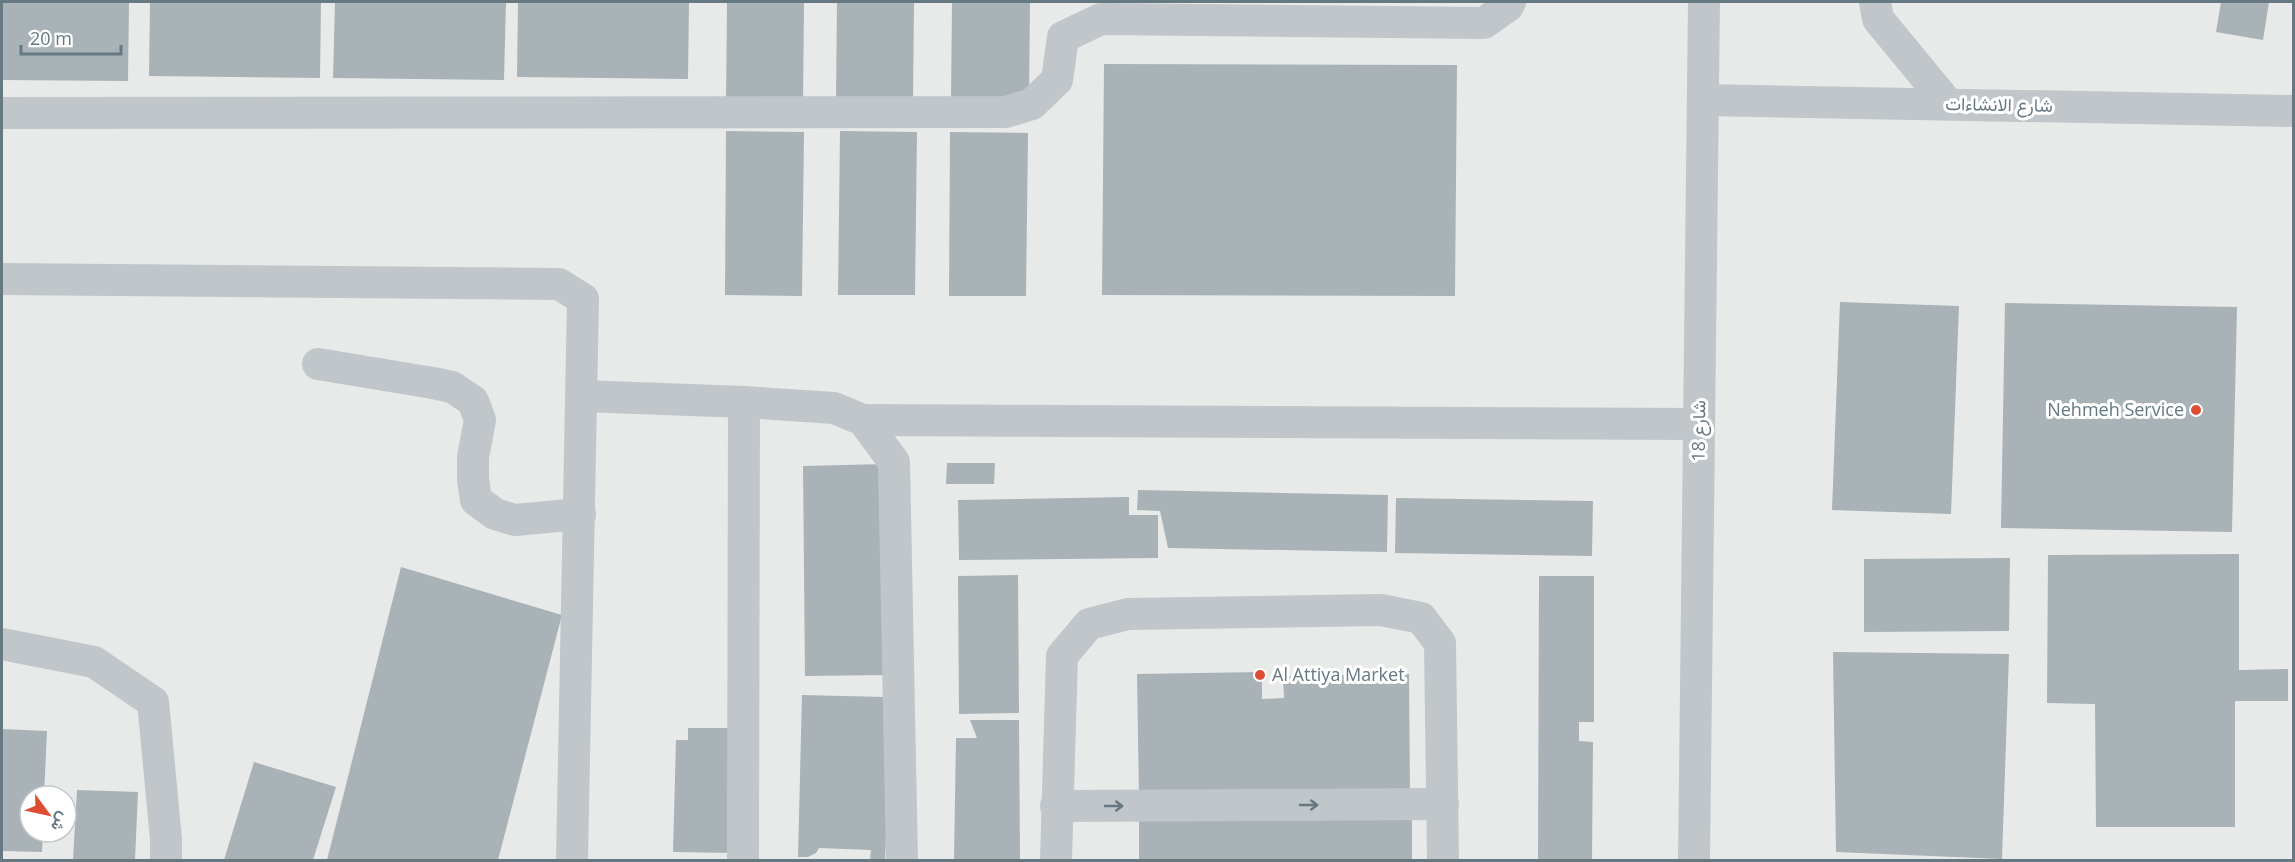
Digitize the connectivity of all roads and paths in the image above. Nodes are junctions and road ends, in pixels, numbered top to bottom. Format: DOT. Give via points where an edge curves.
graph roads {
  1 [pos="1510,2"];
  2 [pos="1704,2"];
  3 [pos="1875,2"];
  4 [pos="1704,100"];
  5 [pos="1948,104"];
  6 [pos="2294,111"];
  7 [pos="2,113"];
  8 [pos="2,279"];
  9 [pos="318,364"];
  10 [pos="582,396"];
  11 [pos="744,402"];
  12 [pos="864,420"];
  13 [pos="1699,424"];
  14 [pos="580,514"];
  15 [pos="2,644"];
  16 [pos="1443,804"];
  17 [pos="1056,806"];
  18 [pos="166,861"];
  19 [pos="572,861"];
  20 [pos="742,861"];
  21 [pos="902,861"];
  22 [pos="1056,861"];
  23 [pos="1443,861"];
  24 [pos="1694,861"];
  1 -- 7 [label="street" via="1484,23 1101,19 1063,37 1057,80 1032,104 1006,112"];
  2 -- 4 [label="street, شارع 18"];
  3 -- 5 [label="street" via="1878,19"];
  4 -- 5 [label="street, شارع الانشاءات"];
  4 -- 13 [label="street, شارع 18"];
  5 -- 6 [label="street, شارع الانشاءات"];
  8 -- 10 [label="street" via="559,284 583,299"];
  9 -- 14 [label="street" via="452,387 473,401 480,420 473,457 476,500 495,514 515,520"];
  10 -- 11 [label="street"];
  10 -- 14 [label="street"];
  11 -- 12 [label="street" via="834,408"];
  11 -- 20 [label="street"];
  12 -- 13 [label="street"];
  12 -- 21 [label="street" via="894,462"];
  13 -- 24 [label="street, شارع 18"];
  14 -- 19 [label="street"];
  15 -- 18 [label="street" via="94,662 153,702"];
  17 -- 16 [label="street, one-way"];
  16 -- 17 [label="street" via="1440,643 1421,618 1381,610 1128,614 1089,624 1062,656"];
  16 -- 23 [label="street"];
  17 -- 22 [label="street"];
}
